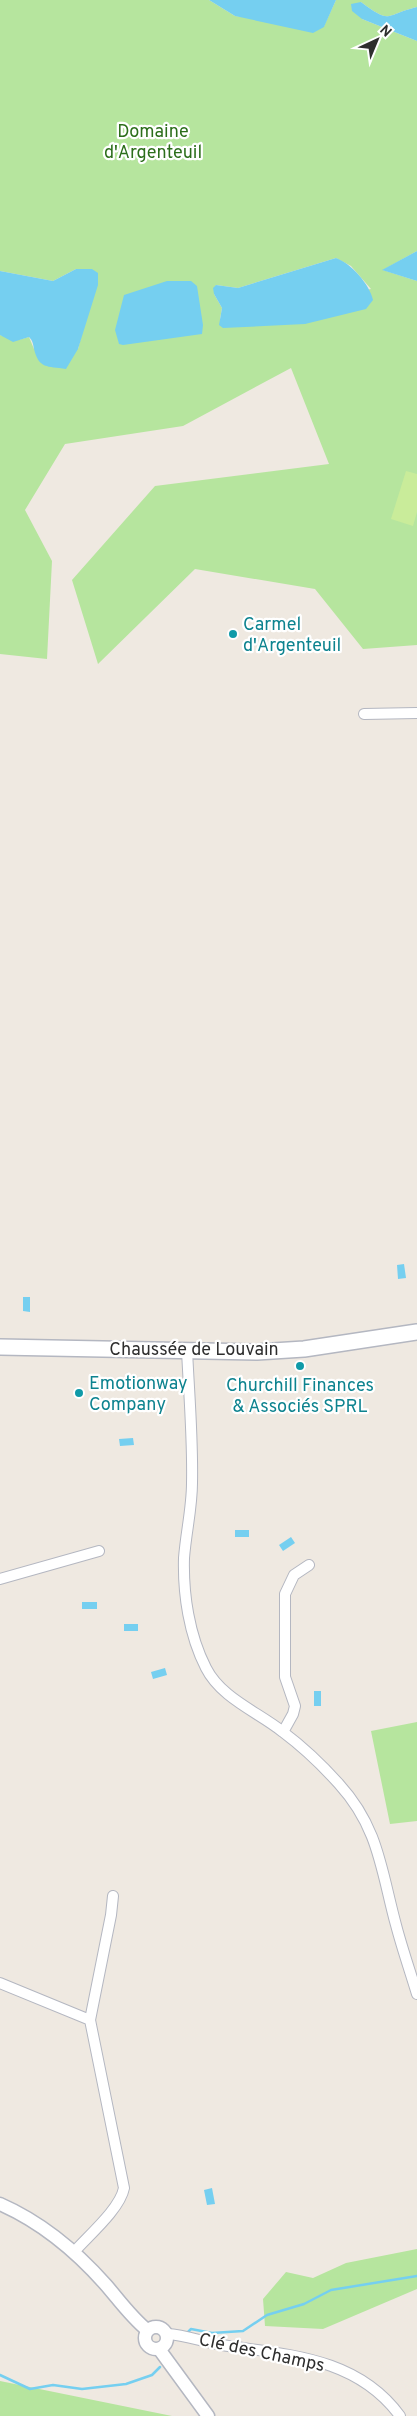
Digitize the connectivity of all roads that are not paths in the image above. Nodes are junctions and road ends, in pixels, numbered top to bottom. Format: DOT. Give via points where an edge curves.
graph roads {
  1 [pos="364,714"];
  2 [pos="417,714"];
  3 [pos="417,1332"];
  4 [pos="0,1346"];
  5 [pos="188,1350"];
  6 [pos="99,1551"];
  7 [pos="309,1565"];
  8 [pos="0,1579"];
  9 [pos="283,1732"];
  10 [pos="113,1896"];
  11 [pos="0,1983"];
  12 [pos="417,1994"];
  13 [pos="90,2020"];
  14 [pos="0,2204"];
  15 [pos="74,2252"];
  16 [pos="147,2330"];
  17 [pos="167,2334"];
  18 [pos="159,2349"];
  19 [pos="208,2416"];
  20 [pos="400,2416"];
  1 -- 2 [label="street"];
  3 -- 5 [label="main road, Chaussée de Louvain" via="304,1349 257,1352"];
  4 -- 5 [label="main road, Chaussée de Louvain"];
  5 -- 9 [label="street" via="192,1481 184,1556 187,1610 200,1653 213,1679 223,1690"];
  6 -- 8 [label="street"];
  7 -- 9 [label="street" via="294,1575 285,1594 285,1677 295,1706"];
  9 -- 12 [label="street" via="341,1786 369,1827 380,1856"];
  10 -- 13 [label="street"];
  11 -- 13 [label="street"];
  13 -- 15 [label="street" via="124,2188 115,2207"];
  14 -- 15 [label="street" via="25,2216"];
  15 -- 16 [label="street"];
  16 -- 17 [label="street" via="158,2327"];
  16 -- 18 [label="street" via="144,2335 146,2344 149,2348"];
  17 -- 18 [label="street" via="166,2344"];
  17 -- 20 [label="street, Clé des Champs" via="325,2362 375,2389"];
  18 -- 19 [label="street"];
}
